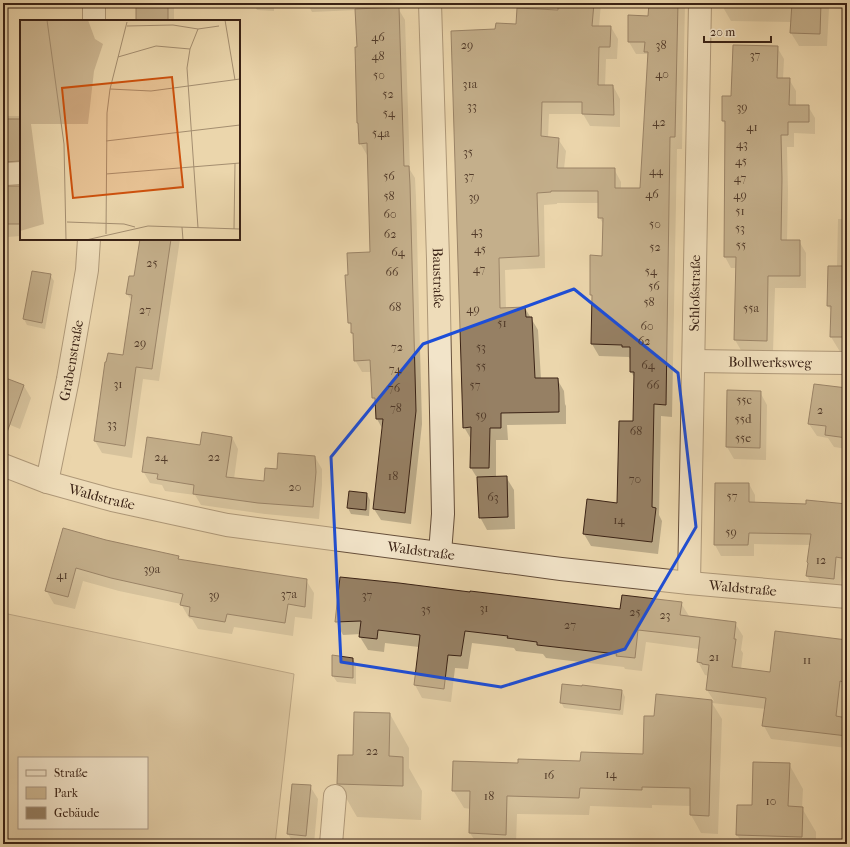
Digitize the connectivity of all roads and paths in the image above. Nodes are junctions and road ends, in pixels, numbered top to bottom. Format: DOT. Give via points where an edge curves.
graph roads {
  1 [pos="94,3"];
  2 [pos="430,3"];
  3 [pos="700,3"];
  4 [pos="94,20"];
  5 [pos="89,240"];
  6 [pos="694,360"];
  7 [pos="847,362"];
  8 [pos="3,465"];
  9 [pos="47,482"];
  10 [pos="440,553"];
  11 [pos="689,583"];
  12 [pos="847,597"];
  13 [pos="335,796"];
  14 [pos="331,844"];
  1 -- 4 [label="street"];
  2 -- 10 [label="street, Baustraße" via="443,514"];
  3 -- 6 [label="street, Schloßstraße"];
  5 -- 9 [label="street, Grabenstraße" via="87,270"];
  6 -- 7 [label="street, Bollwerksweg"];
  6 -- 11 [label="street, Schloßstraße"];
  8 -- 9 [label="street, Waldstraße"];
  9 -- 10 [label="street, Waldstraße" via="112,500 227,525"];
  10 -- 11 [label="street, Waldstraße"];
  11 -- 12 [label="street, Waldstraße"];
  13 -- 14 [label="street"];
}
